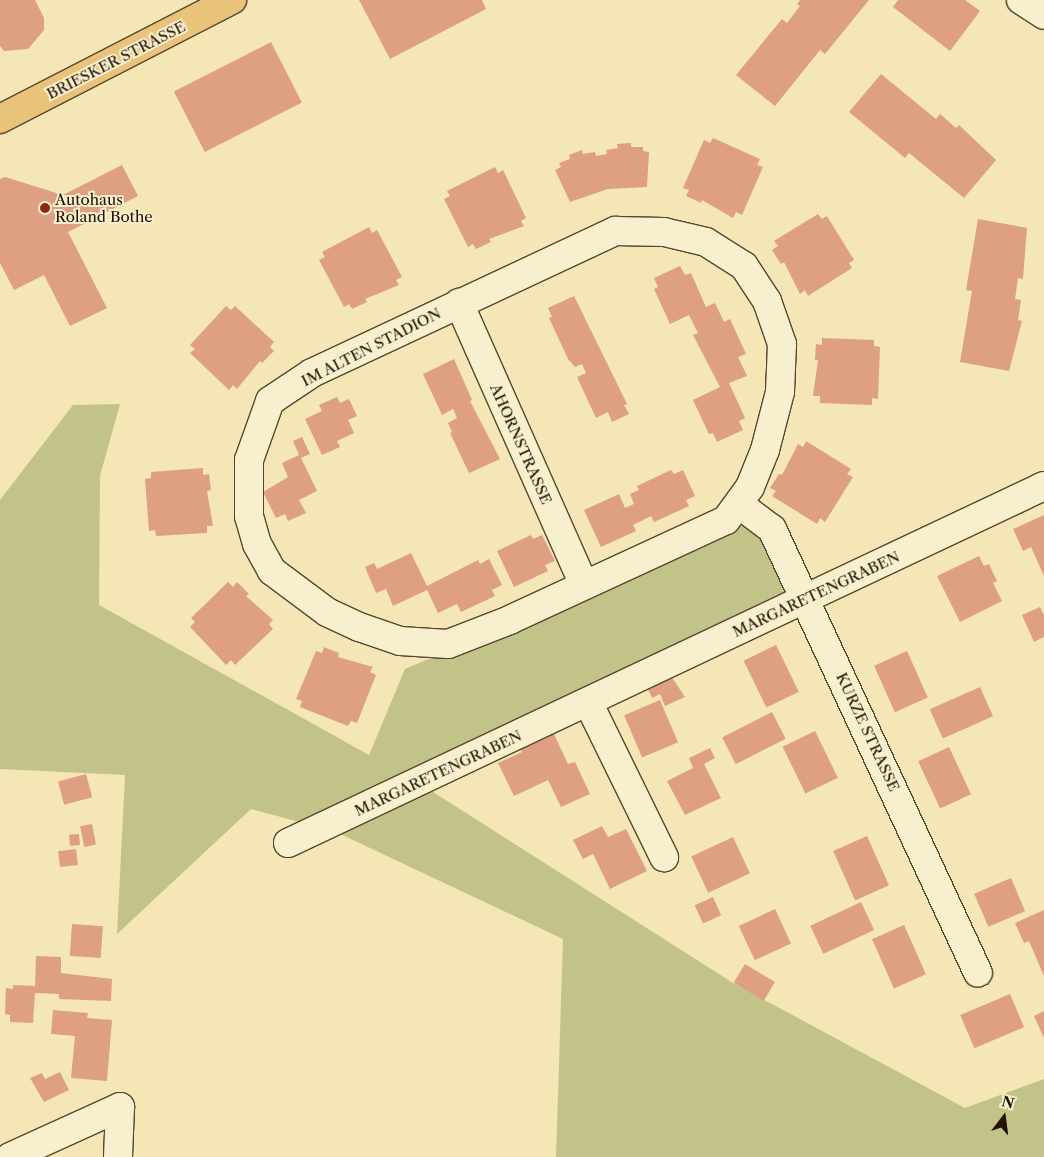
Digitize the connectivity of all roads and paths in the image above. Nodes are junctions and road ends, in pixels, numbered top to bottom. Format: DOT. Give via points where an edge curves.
graph roads {
  1 [pos="232,0"];
  2 [pos="1021,0"];
  3 [pos="1044,15"];
  4 [pos="0,119"];
  5 [pos="459,303"];
  6 [pos="1044,486"];
  7 [pos="740,505"];
  8 [pos="584,585"];
  9 [pos="806,598"];
  10 [pos="588,702"];
  11 [pos="288,843"];
  12 [pos="664,856"];
  13 [pos="978,972"];
  14 [pos="10,1157"];
  15 [pos="118,1157"];
  1 -- 4 [label="main road, BRIESKER STRASSE"];
  2 -- 3 [label="street"];
  5 -- 7 [label="street, IM ALTEN STADION" via="615,231 664,232 706,242 744,266 767,302 782,344 780,392 765,450"];
  5 -- 8 [label="street, AHORNSTRASSE"];
  5 -- 8 [label="street, IM ALTEN STADION" via="312,373 270,401 249,460 248,516 257,544 272,571 319,607 359,627 400,641 448,644 510,620"];
  6 -- 9 [label="street, MARGARETENGRABEN"];
  7 -- 8 [label="street, IM ALTEN STADION" via="726,520 703,532"];
  7 -- 9 [label="street, KURZE STRASSE" via="772,529"];
  9 -- 10 [label="street, MARGARETENGRABEN"];
  9 -- 13 [label="street, KURZE STRASSE"];
  10 -- 11 [label="street, MARGARETENGRABEN"];
  10 -- 12 [label="street"];
  14 -- 15 [label="street" via="120,1107"];
}
